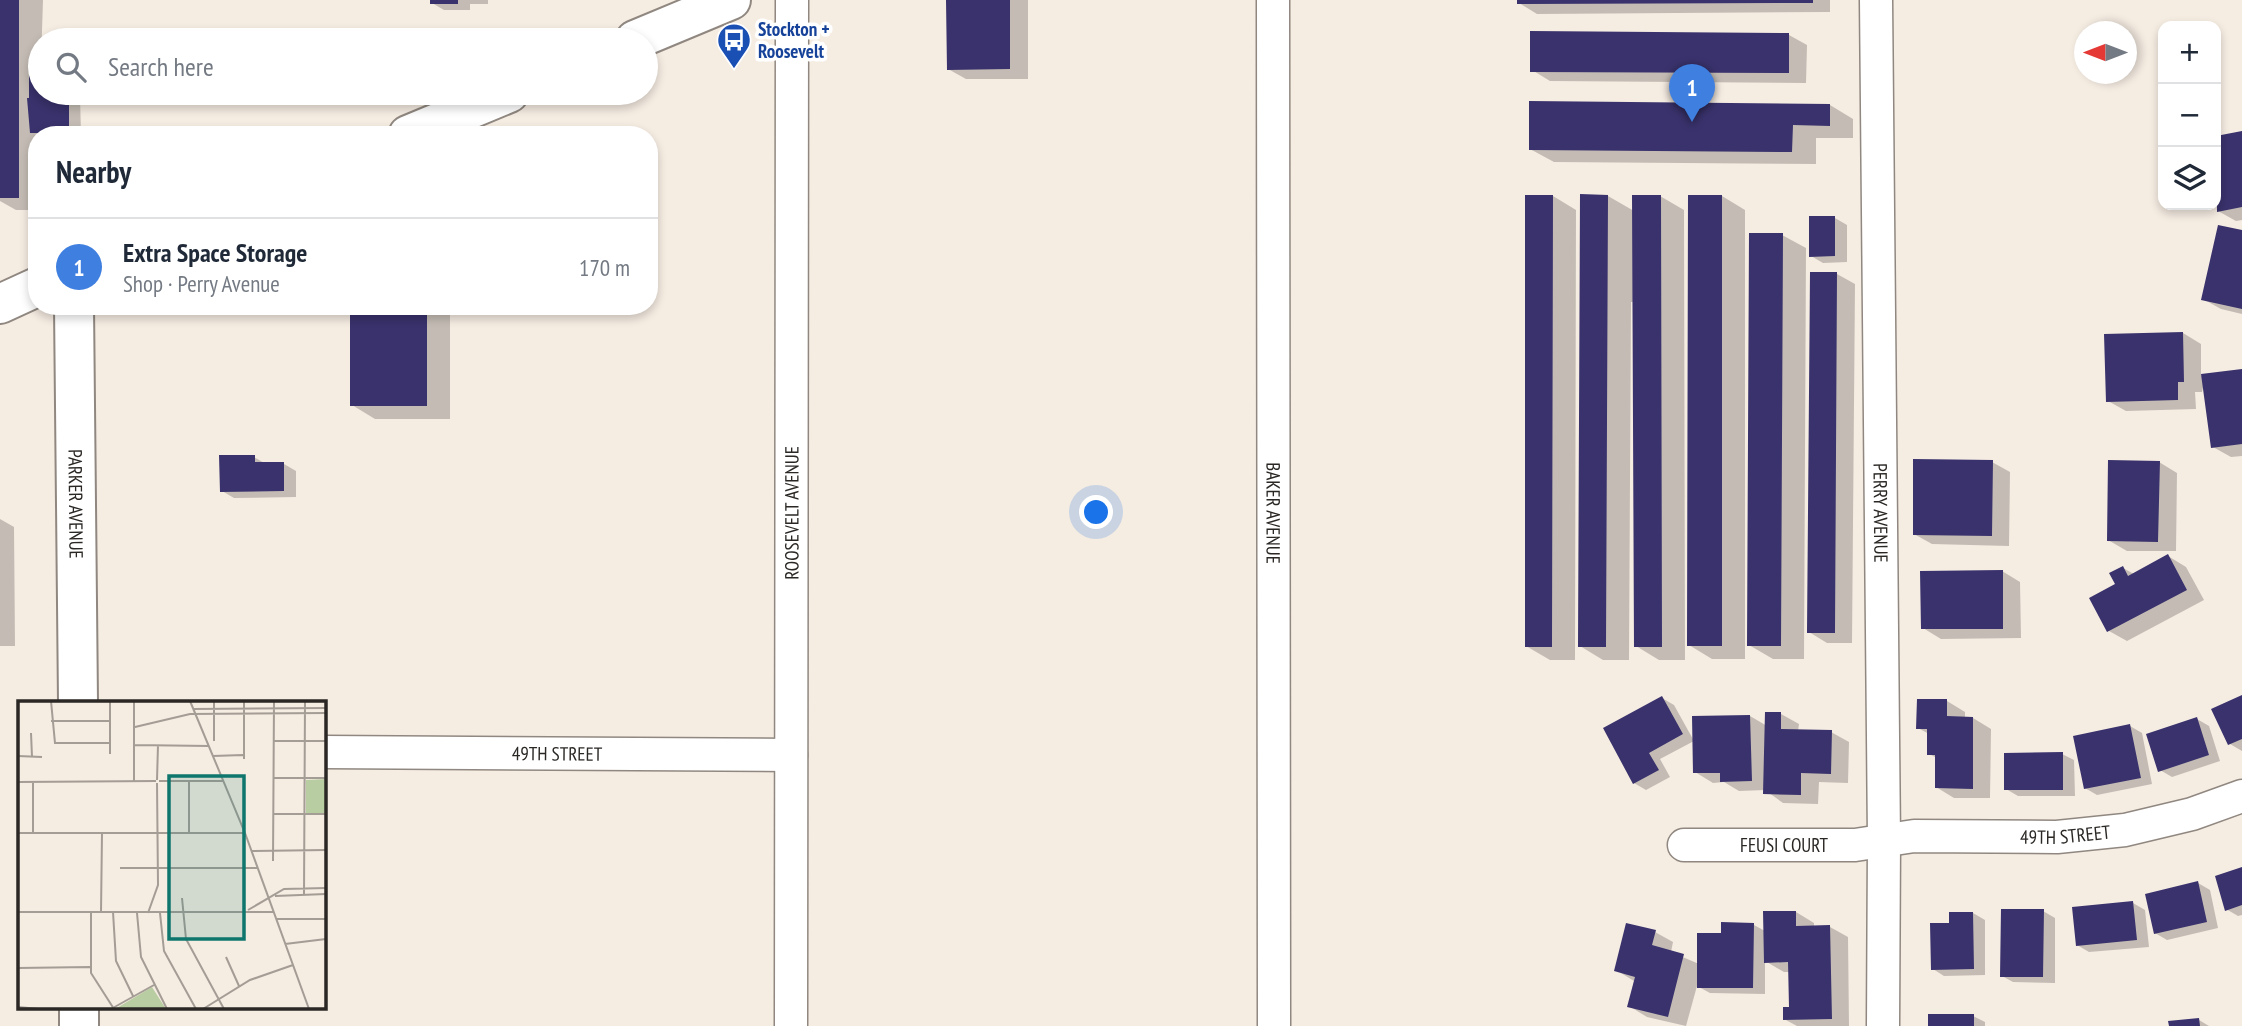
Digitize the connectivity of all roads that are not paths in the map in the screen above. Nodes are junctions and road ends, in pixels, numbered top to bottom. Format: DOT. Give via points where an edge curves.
graph roads {
  1 [pos="731,0"];
  2 [pos="792,0"];
  3 [pos="1273,0"];
  4 [pos="1867,0"];
  5 [pos="1876,0"];
  6 [pos="658,30"];
  7 [pos="1876,47"];
  8 [pos="480,105"];
  9 [pos="430,126"];
  10 [pos="28,291"];
  11 [pos="0,304"];
  12 [pos="74,315"];
  13 [pos="78,701"];
  14 [pos="326,752"];
  15 [pos="791,755"];
  16 [pos="2242,796"];
  17 [pos="1884,841"];
  18 [pos="1684,845"];
  19 [pos="791,1026"];
  20 [pos="1274,1026"];
  21 [pos="1883,1026"];
  1 -- 6 [label="street"];
  2 -- 15 [label="street, ROOSEVELT AVENUE"];
  3 -- 20 [label="street, BAKER AVENUE"];
  4 -- 7 [label="street"];
  5 -- 7 [label="street, PERRY AVENUE"];
  7 -- 17 [label="street, PERRY AVENUE"];
  8 -- 9 [label="street"];
  10 -- 11 [label="street"];
  12 -- 13 [label="street, PARKER AVENUE"];
  14 -- 15 [label="street, 49TH STREET"];
  15 -- 19 [label="street, ROOSEVELT AVENUE"];
  16 -- 17 [label="street, 49TH STREET" via="2125,830 2057,837 1914,836"];
  17 -- 18 [label="street, FEUSI COURT"];
  17 -- 21 [label="street, PERRY AVENUE"];
}
